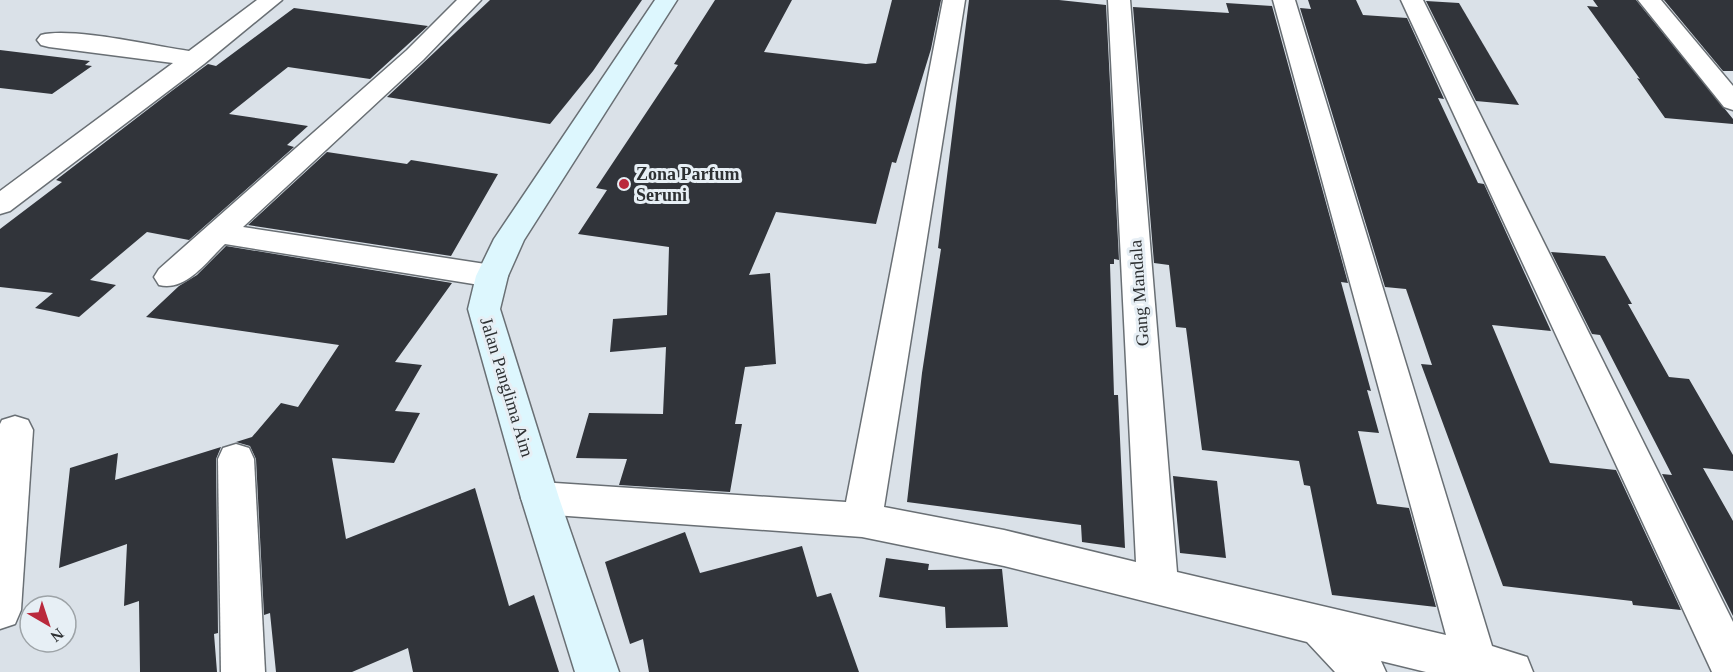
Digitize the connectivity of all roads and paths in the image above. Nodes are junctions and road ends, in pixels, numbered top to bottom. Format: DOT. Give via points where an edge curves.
graph roads {
  1 [pos="271,0"];
  2 [pos="470,0"];
  3 [pos="666,0"];
  4 [pos="954,0"];
  5 [pos="1119,0"];
  6 [pos="1284,0"];
  7 [pos="1412,0"];
  8 [pos="1649,0"];
  9 [pos="49,40"];
  10 [pos="196,59"];
  11 [pos="1733,102"];
  12 [pos="0,205"];
  13 [pos="219,233"];
  14 [pos="492,276"];
  15 [pos="170,277"];
  16 [pos="15,430"];
  17 [pos="236,459"];
  18 [pos="540,498"];
  19 [pos="862,520"];
  20 [pos="1158,586"];
  21 [pos="0,610"];
  22 [pos="1322,628"];
  23 [pos="1733,668"];
  24 [pos="1493,669"];
  25 [pos="243,672"];
  26 [pos="597,672"];
  27 [pos="1364,672"];
  1 -- 10 [label="street"];
  2 -- 13 [label="street"];
  3 -- 14 [label="street, Jalan Panglima Aim" via="509,239"];
  4 -- 19 [label="street"];
  5 -- 20 [label="street, Gang Mandala"];
  6 -- 24 [label="street"];
  7 -- 23 [label="street"];
  8 -- 11 [label="street"];
  9 -- 10 [label="street"];
  10 -- 12 [label="street"];
  13 -- 14 [label="street"];
  13 -- 15 [label="street"];
  14 -- 18 [label="street, Jalan Panglima Aim" via="483,309"];
  16 -- 21 [label="street"];
  17 -- 25 [label="street"];
  18 -- 19 [label="street"];
  18 -- 26 [label="street, Jalan Panglima Aim"];
  19 -- 20 [label="street" via="1004,548"];
  20 -- 22 [label="street"];
  22 -- 24 [label="street"];
  22 -- 27 [label="street"];
}
